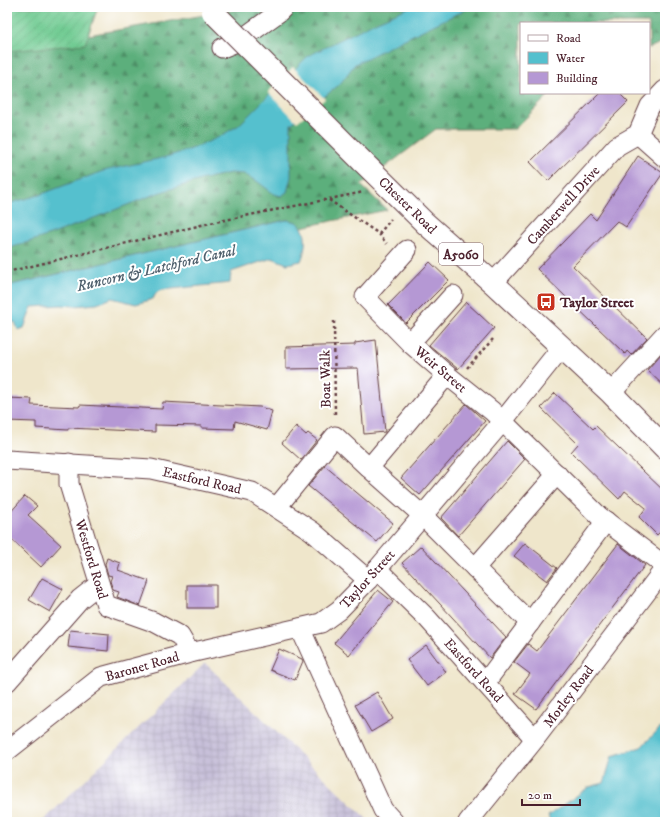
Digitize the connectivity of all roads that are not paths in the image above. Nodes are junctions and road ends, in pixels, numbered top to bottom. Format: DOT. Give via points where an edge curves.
graph roads {
  1 [pos="284,7"];
  2 [pos="211,9"];
  3 [pos="222,48"];
  4 [pos="665,90"];
  5 [pos="638,134"];
  6 [pos="665,158"];
  7 [pos="401,256"];
  8 [pos="493,283"];
  9 [pos="452,295"];
  10 [pos="665,334"];
  11 [pos="410,343"];
  12 [pos="561,348"];
  13 [pos="451,379"];
  14 [pos="611,393"];
  15 [pos="502,422"];
  16 [pos="665,448"];
  17 [pos="7,460"];
  18 [pos="69,464"];
  19 [pos="369,468"];
  20 [pos="557,474"];
  21 [pos="277,507"];
  22 [pos="422,515"];
  23 [pos="606,521"];
  24 [pos="665,567"];
  25 [pos="475,568"];
  26 [pos="373,575"];
  27 [pos="99,584"];
  28 [pos="530,623"];
  29 [pos="300,628"];
  30 [pos="190,653"];
  31 [pos="7,682"];
  32 [pos="485,683"];
  33 [pos="535,739"];
  34 [pos="7,751"];
  35 [pos="394,822"];
  36 [pos="468,822"];
  1 -- 3 [label="street" via="239,40"];
  2 -- 8 [label="highway, Chester Road / A5060, bridge" via="425,223"];
  4 -- 5 [label="street" via="650,106"];
  5 -- 6 [label="street"];
  5 -- 8 [label="street, Camberwell Drive" via="617,146"];
  7 -- 11 [label="street" via="365,297"];
  8 -- 12 [label="highway, Chester Road / A5060"];
  9 -- 11 [label="street, Weir Street"];
  10 -- 14 [label="street"];
  11 -- 13 [label="street, Weir Street"];
  12 -- 14 [label="highway, Chester Road / A5060"];
  12 -- 15 [label="street, Taylor Street"];
  13 -- 15 [label="street, Weir Street"];
  13 -- 19 [label="street"];
  14 -- 16 [label="highway, Chester Road / A5060"];
  15 -- 20 [label="street, Weir Street"];
  15 -- 22 [label="street, Taylor Street"];
  17 -- 18 [label="street, Eastford Road"];
  18 -- 21 [label="street, Eastford Road" via="151,469 252,492"];
  18 -- 27 [label="street, Westford Road" via="69,484"];
  19 -- 21 [label="street" via="335,436"];
  19 -- 22 [label="street"];
  20 -- 23 [label="street, Weir Street"];
  20 -- 25 [label="street"];
  21 -- 26 [label="street, Eastford Road"];
  22 -- 25 [label="street"];
  22 -- 26 [label="street, Taylor Street"];
  23 -- 24 [label="street, Weir Street"];
  23 -- 28 [label="street"];
  24 -- 33 [label="street, Morley Road"];
  25 -- 28 [label="street"];
  26 -- 29 [label="street, Taylor Street" via="339,610 321,623"];
  26 -- 32 [label="street, Eastford Road" via="427,618"];
  27 -- 30 [label="street, Westford Road" via="106,605 154,622 180,636"];
  27 -- 31 [label="street" via="80,599"];
  28 -- 32 [label="street"];
  29 -- 30 [label="street, Baronet Road"];
  29 -- 35 [label="street" via="383,810"];
  30 -- 34 [label="street, Baronet Road" via="101,677"];
  32 -- 33 [label="street, Eastford Road"];
  33 -- 36 [label="street, Morley Road"];
}
